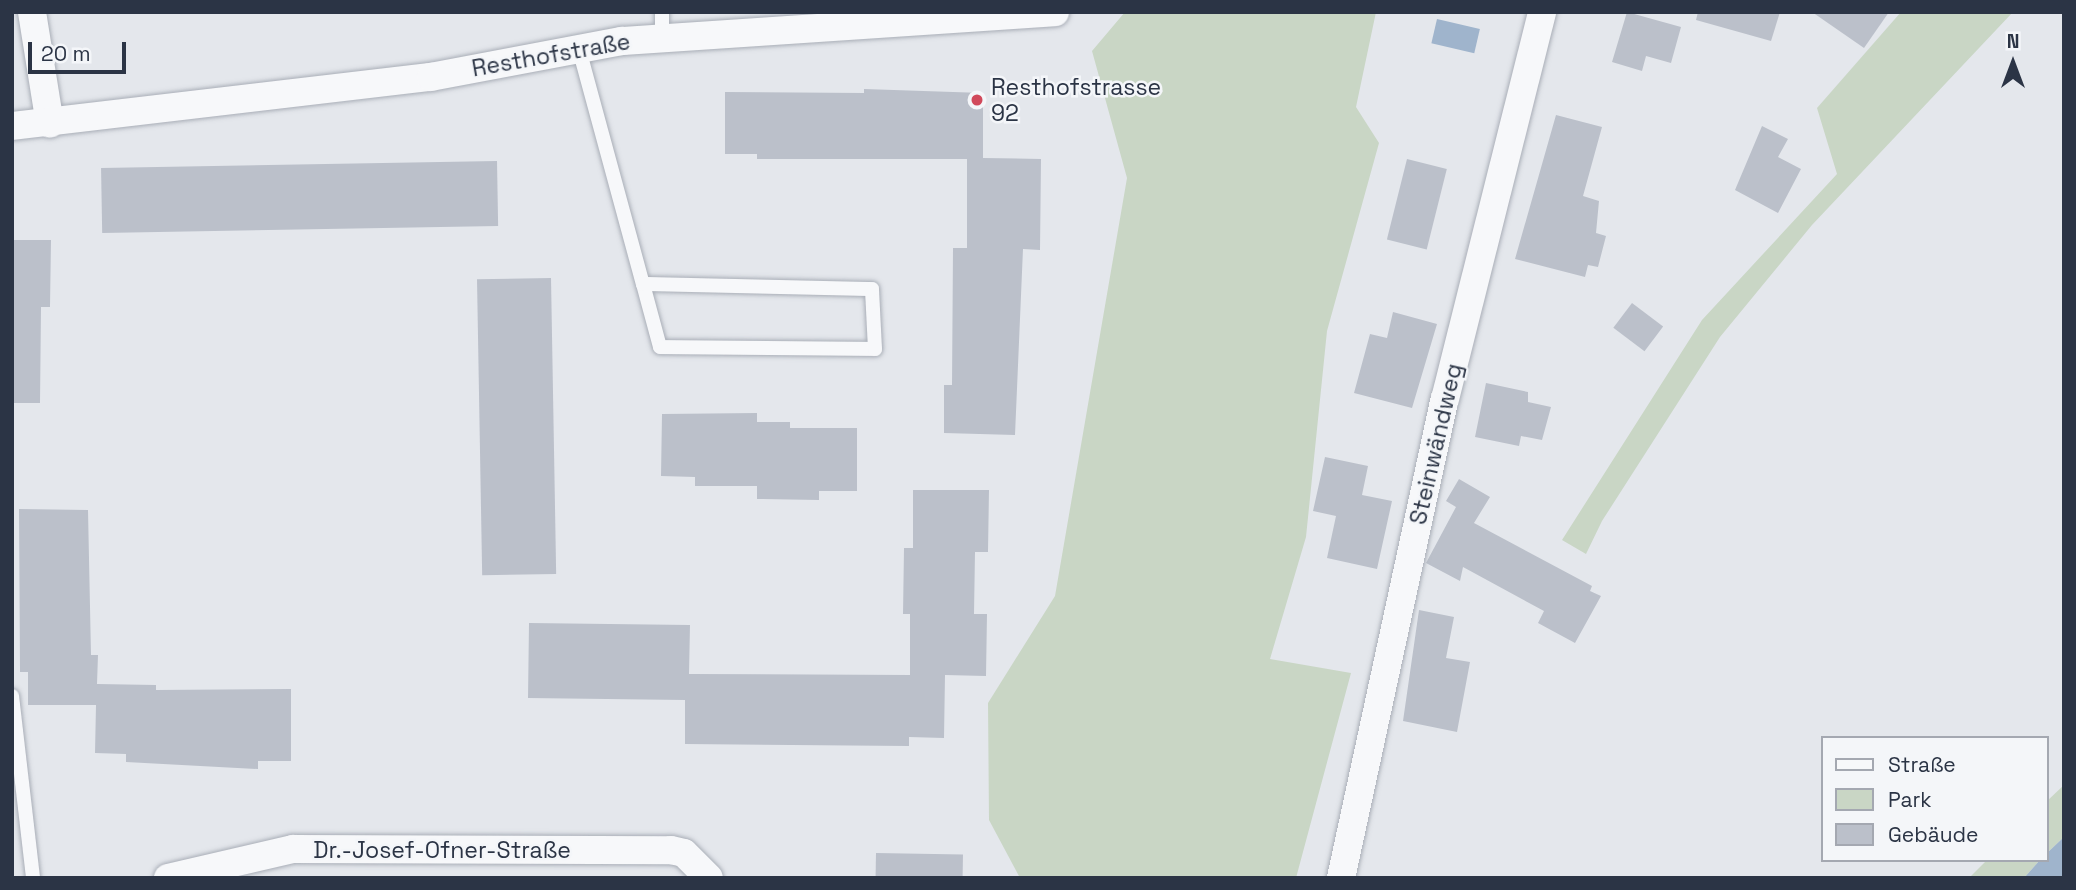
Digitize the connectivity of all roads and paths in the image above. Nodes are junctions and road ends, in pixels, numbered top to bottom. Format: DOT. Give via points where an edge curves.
graph roads {
  1 [pos="32,12"];
  2 [pos="1055,12"];
  3 [pos="1542,12"];
  4 [pos="662,25"];
  5 [pos="579,49"];
  6 [pos="50,124"];
  7 [pos="12,126"];
  8 [pos="643,284"];
  9 [pos="12,695"];
  10 [pos="33,878"];
  11 [pos="168,878"];
  12 [pos="709,878"];
  13 [pos="1341,878"];
  1 -- 6 [label="street"];
  2 -- 4 [label="street, Resthofstraße"];
  3 -- 13 [label="street, Steinwändweg" via="1445,400"];
  4 -- 5 [label="street, Resthofstraße"];
  5 -- 6 [label="street, Resthofstraße" via="431,77"];
  5 -- 8 [label="lane"];
  6 -- 7 [label="street, Resthofstraße"];
  8 -- 8 [label="lane" via="660,347 875,349 872,289"];
  9 -- 10 [label="lane"];
  11 -- 12 [label="street, Dr.-Josef-Ofner-Straße" via="293,849 671,850 684,853"];
}
